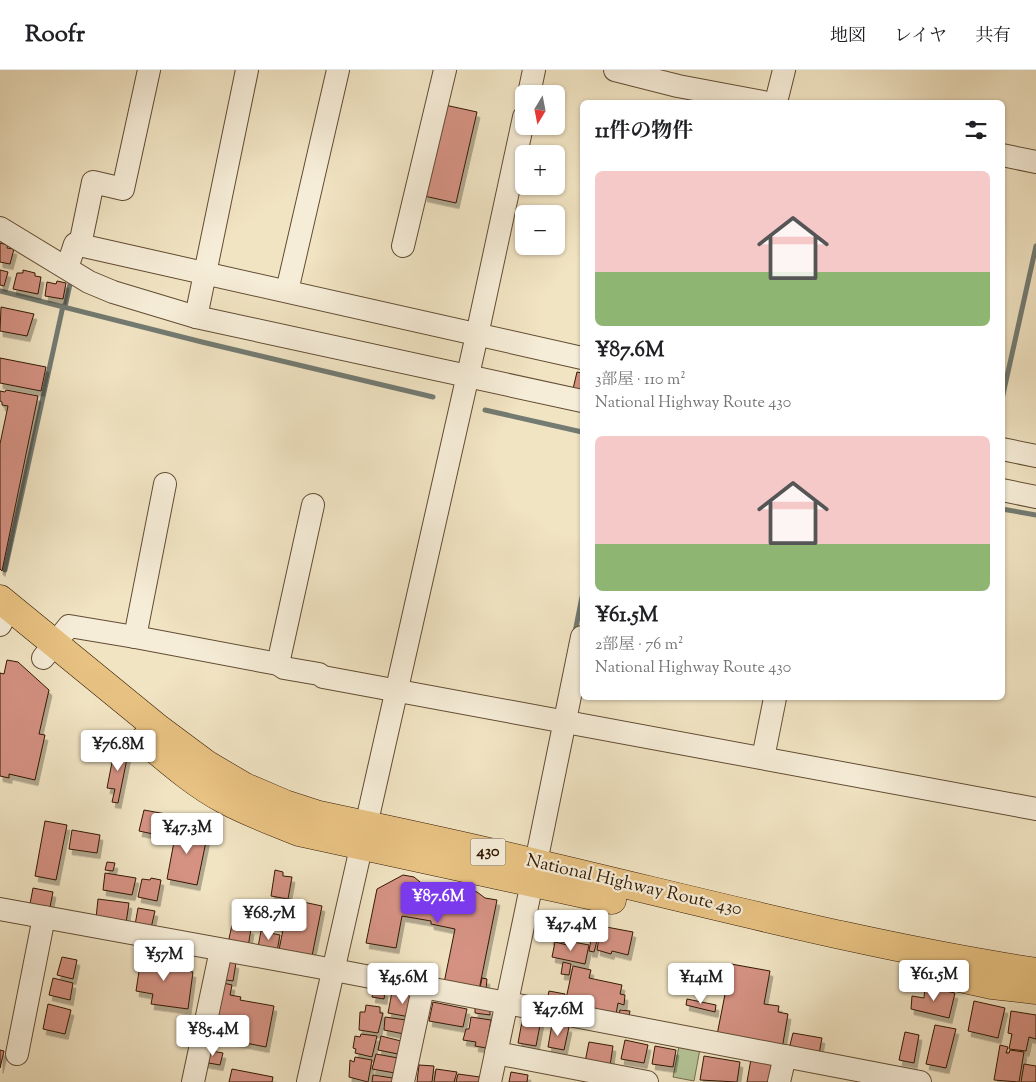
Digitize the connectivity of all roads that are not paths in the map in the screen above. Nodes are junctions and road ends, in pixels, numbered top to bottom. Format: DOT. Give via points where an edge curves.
graph roads {
  1 [pos="149,70"];
  2 [pos="247,70"];
  3 [pos="338,70"];
  4 [pos="445,70"];
  5 [pos="534,70"];
  6 [pos="615,70"];
  7 [pos="784,70"];
  8 [pos="531,85"];
  9 [pos="676,94"];
  10 [pos="741,100"];
  11 [pos="776,100"];
  12 [pos="520,135"];
  13 [pos="1005,156"];
  14 [pos="1036,162"];
  15 [pos="3,232"];
  16 [pos="80,245"];
  17 [pos="403,246"];
  18 [pos="67,268"];
  19 [pos="201,275"];
  20 [pos="287,292"];
  21 [pos="196,317"];
  22 [pos="477,335"];
  23 [pos="580,358"];
  24 [pos="467,376"];
  25 [pos="580,401"];
  26 [pos="1005,450"];
  27 [pos="1036,456"];
  28 [pos="165,484"];
  29 [pos="1005,491"];
  30 [pos="1036,497"];
  31 [pos="313,505"];
  32 [pos="2,612"];
  33 [pos="134,636"];
  34 [pos="580,645"];
  35 [pos="49,651"];
  36 [pos="278,664"];
  37 [pos="397,690"];
  38 [pos="775,700"];
  39 [pos="560,720"];
  40 [pos="763,758"];
  41 [pos="1036,808"];
  42 [pos="364,836"];
  43 [pos="534,873"];
  44 [pos="0,909"];
  45 [pos="44,917"];
  46 [pos="221,950"];
  47 [pos="334,970"];
  48 [pos="1036,972"];
  49 [pos="423,988"];
  50 [pos="1036,990"];
  51 [pos="507,1004"];
  52 [pos="496,1053"];
  53 [pos="17,1054"];
  54 [pos="785,1056"];
  55 [pos="893,1080"];
  56 [pos="193,1082"];
  57 [pos="308,1082"];
  58 [pos="403,1082"];
  59 [pos="490,1082"];
  60 [pos="647,1082"];
  61 [pos="779,1082"];
  62 [pos="920,1082"];
  1 -- 16 [label="street" via="123,189 93,182"];
  2 -- 19 [label="street"];
  3 -- 20 [label="street"];
  4 -- 17 [label="street"];
  5 -- 8 [label="street"];
  6 -- 9 [label="street"];
  7 -- 11 [label="street"];
  9 -- 10 [label="street"];
  12 -- 22 [label="street"];
  13 -- 14 [label="street"];
  15 -- 18 [label="street"];
  16 -- 18 [label="street" via="75,244"];
  16 -- 19 [label="street"];
  18 -- 21 [label="street" via="113,292"];
  19 -- 20 [label="street"];
  19 -- 21 [label="street"];
  20 -- 22 [label="street"];
  21 -- 24 [label="street"];
  22 -- 23 [label="street"];
  22 -- 24 [label="street"];
  24 -- 25 [label="street"];
  24 -- 37 [label="street"];
  26 -- 27 [label="street"];
  28 -- 33 [label="street"];
  29 -- 30 [label="street"];
  31 -- 36 [label="street"];
  32 -- 35 [label="highway, National Highway Route 430 / 430"];
  33 -- 35 [label="street" via="70,626"];
  33 -- 36 [label="street"];
  34 -- 39 [label="street"];
  35 -- 42 [label="highway, National Highway Route 430 / 430" via="206,764 246,787"];
  36 -- 37 [label="street" via="323,677"];
  37 -- 39 [label="street"];
  37 -- 42 [label="street"];
  38 -- 40 [label="street"];
  39 -- 40 [label="street"];
  39 -- 43 [label="street"];
  40 -- 41 [label="street"];
  42 -- 43 [label="highway, National Highway Route 430 / 430"];
  42 -- 47 [label="street"];
  43 -- 48 [label="highway, National Highway Route 430 / 430" via="737,911 969,962"];
  43 -- 50 [label="highway, National Highway Route 430 / 430" via="992,985"];
  43 -- 51 [label="street"];
  44 -- 45 [label="street"];
  45 -- 46 [label="street"];
  45 -- 53 [label="street"];
  46 -- 47 [label="street"];
  46 -- 56 [label="street"];
  47 -- 49 [label="street"];
  47 -- 57 [label="street"];
  49 -- 51 [label="street"];
  49 -- 58 [label="street"];
  51 -- 52 [label="street"];
  51 -- 54 [label="street"];
  52 -- 59 [label="street"];
  52 -- 60 [label="street"];
  54 -- 55 [label="street"];
  54 -- 61 [label="street"];
  55 -- 62 [label="street"];
}
